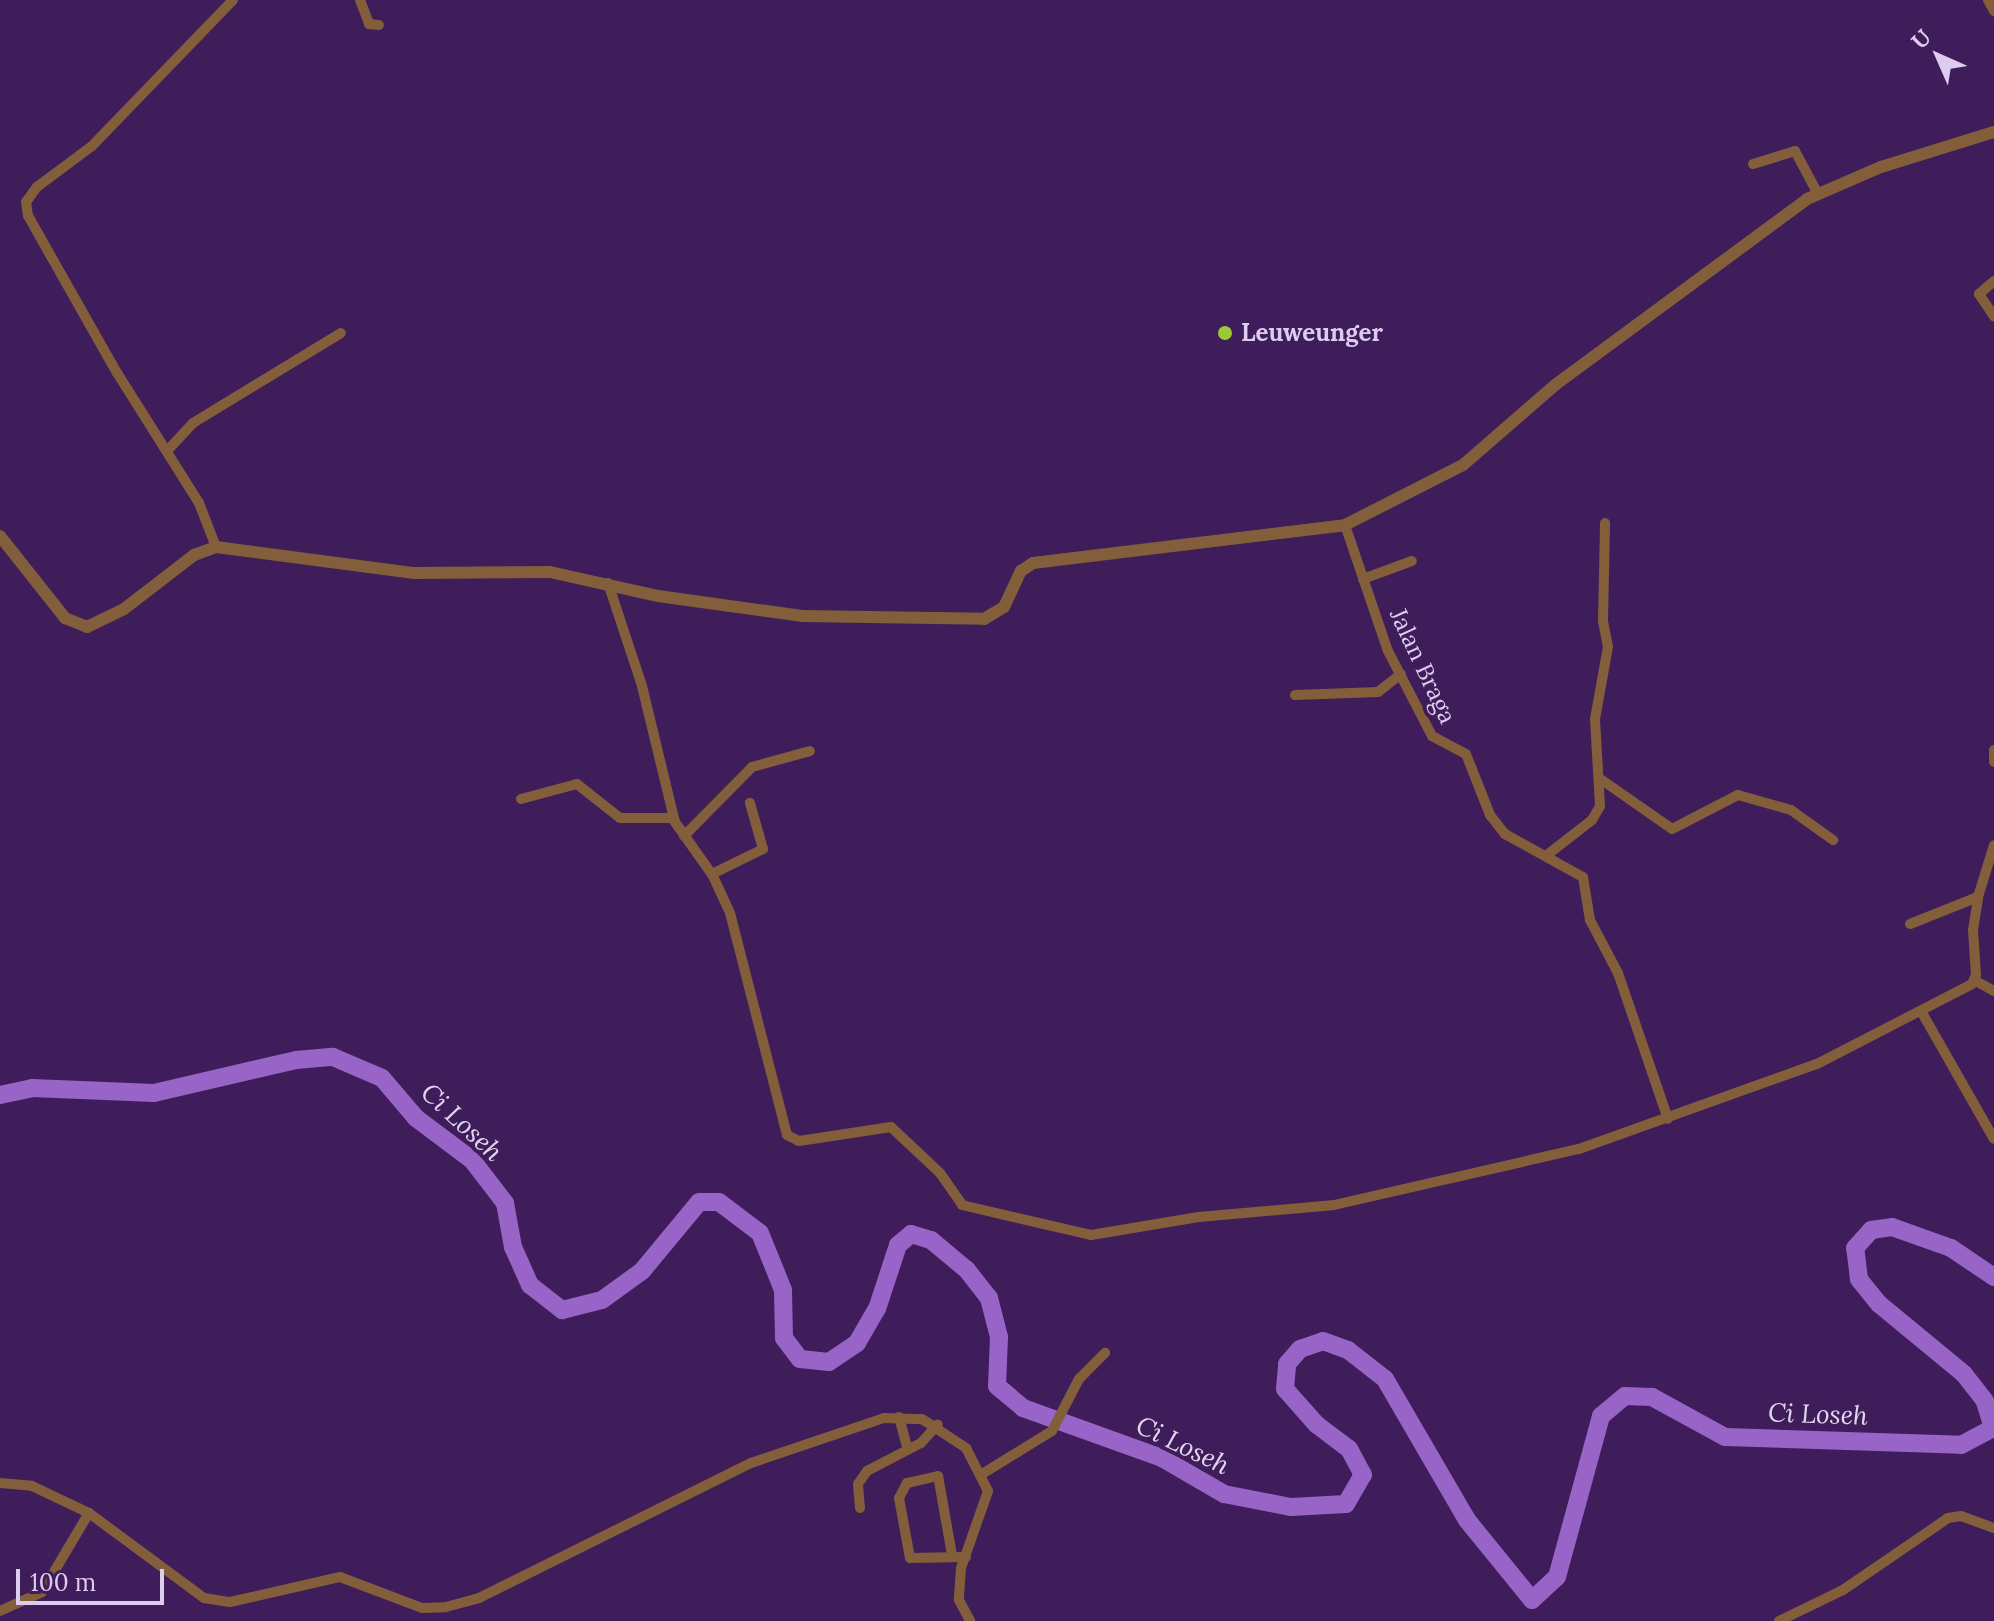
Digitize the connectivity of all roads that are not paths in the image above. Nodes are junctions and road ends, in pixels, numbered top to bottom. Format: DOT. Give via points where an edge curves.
graph roads {
  1 [pos="233,0"];
  2 [pos="360,0"];
  3 [pos="1988,0"];
  4 [pos="1994,11"];
  5 [pos="379,25"];
  6 [pos="1994,132"];
  7 [pos="1753,164"];
  8 [pos="1818,194"];
  9 [pos="1994,281"];
  10 [pos="1994,316"];
  11 [pos="341,333"];
  12 [pos="167,451"];
  13 [pos="1605,523"];
  14 [pos="1345,525"];
  15 [pos="0,536"];
  16 [pos="216,547"];
  17 [pos="1412,561"];
  18 [pos="1363,579"];
  19 [pos="608,583"];
  20 [pos="1401,674"];
  21 [pos="1295,695"];
  22 [pos="1994,750"];
  23 [pos="810,751"];
  24 [pos="1994,762"];
  25 [pos="1599,778"];
  26 [pos="521,799"];
  27 [pos="750,803"];
  28 [pos="678,827"];
  29 [pos="1833,840"];
  30 [pos="1994,845"];
  31 [pos="1547,855"];
  32 [pos="712,874"];
  33 [pos="1978,897"];
  34 [pos="1910,924"];
  35 [pos="1974,980"];
  36 [pos="1994,991"];
  37 [pos="1921,1011"];
  38 [pos="1668,1119"];
  39 [pos="1994,1139"];
  40 [pos="1105,1353"];
  41 [pos="899,1417"];
  42 [pos="938,1424"];
  43 [pos="908,1450"];
  44 [pos="982,1474"];
  45 [pos="0,1483"];
  46 [pos="860,1508"];
  47 [pos="89,1513"];
  48 [pos="1994,1528"];
  49 [pos="952,1555"];
  50 [pos="966,1557"];
  51 [pos="0,1611"];
  52 [pos="970,1621"];
  53 [pos="1779,1621"];
  1 -- 12 [label="street" via="92,146 37,187 26,202 28,216"];
  2 -- 5 [label="street" via="369,24"];
  3 -- 4 [label="street"];
  6 -- 8 [label="street" via="1881,167"];
  7 -- 8 [label="street" via="1795,151"];
  8 -- 14 [label="street" via="1555,385 1463,465"];
  9 -- 10 [label="street" via="1979,294"];
  11 -- 12 [label="street" via="193,423"];
  12 -- 16 [label="street" via="199,503"];
  13 -- 25 [label="street" via="1603,621 1608,647 1595,719"];
  14 -- 18 [label="street, Jalan Braga"];
  14 -- 19 [label="street" via="1033,563 1021,571 1004,607 984,619 802,616"];
  15 -- 16 [label="street" via="65,618 87,627 124,609 194,555"];
  16 -- 19 [label="street" via="414,573 550,572"];
  17 -- 18 [label="street"];
  18 -- 20 [label="street, Jalan Braga"];
  19 -- 28 [label="street" via="642,686"];
  20 -- 21 [label="street" via="1378,692"];
  20 -- 31 [label="street, Jalan Braga" via="1432,736 1466,754 1496,824 1518,843"];
  22 -- 24 [label="street"];
  23 -- 28 [label="street" via="752,767"];
  25 -- 29 [label="street" via="1672,829 1738,795 1791,810"];
  25 -- 31 [label="street" via="1597,813"];
  26 -- 28 [label="street" via="577,784 620,818"];
  27 -- 32 [label="street" via="763,849"];
  28 -- 32 [label="street"];
  30 -- 33 [label="street"];
  31 -- 38 [label="street, Jalan Braga" via="1583,877 1590,920 1618,973"];
  32 -- 38 [label="street" via="730,913 787,1135 799,1141 891,1127 940,1173 954,1199 970,1208 1091,1235 1199,1217 1291,1212 1579,1149"];
  33 -- 34 [label="street"];
  33 -- 35 [label="street"];
  35 -- 36 [label="street"];
  35 -- 37 [label="street"];
  37 -- 38 [label="street" via="1817,1064"];
  37 -- 39 [label="street"];
  40 -- 44 [label="street" via="1079,1379 1056,1423 1037,1442"];
  41 -- 42 [label="street"];
  41 -- 43 [label="street"];
  41 -- 47 [label="street" via="751,1463 462,1606 422,1608 340,1577 217,1601 186,1588"];
  42 -- 43 [label="street"];
  42 -- 44 [label="street" via="966,1448"];
  43 -- 46 [label="street" via="867,1471 858,1484"];
  44 -- 50 [label="street" via="988,1491"];
  45 -- 47 [label="street" via="32,1486"];
  47 -- 51 [label="street" via="42,1592"];
  48 -- 53 [label="street" via="1961,1516 1948,1518"];
  49 -- 49 [label="street" via="908,1555 899,1490 907,1483 938,1476"];
  49 -- 50 [label="street"];
  50 -- 52 [label="street" via="959,1600"];
}
